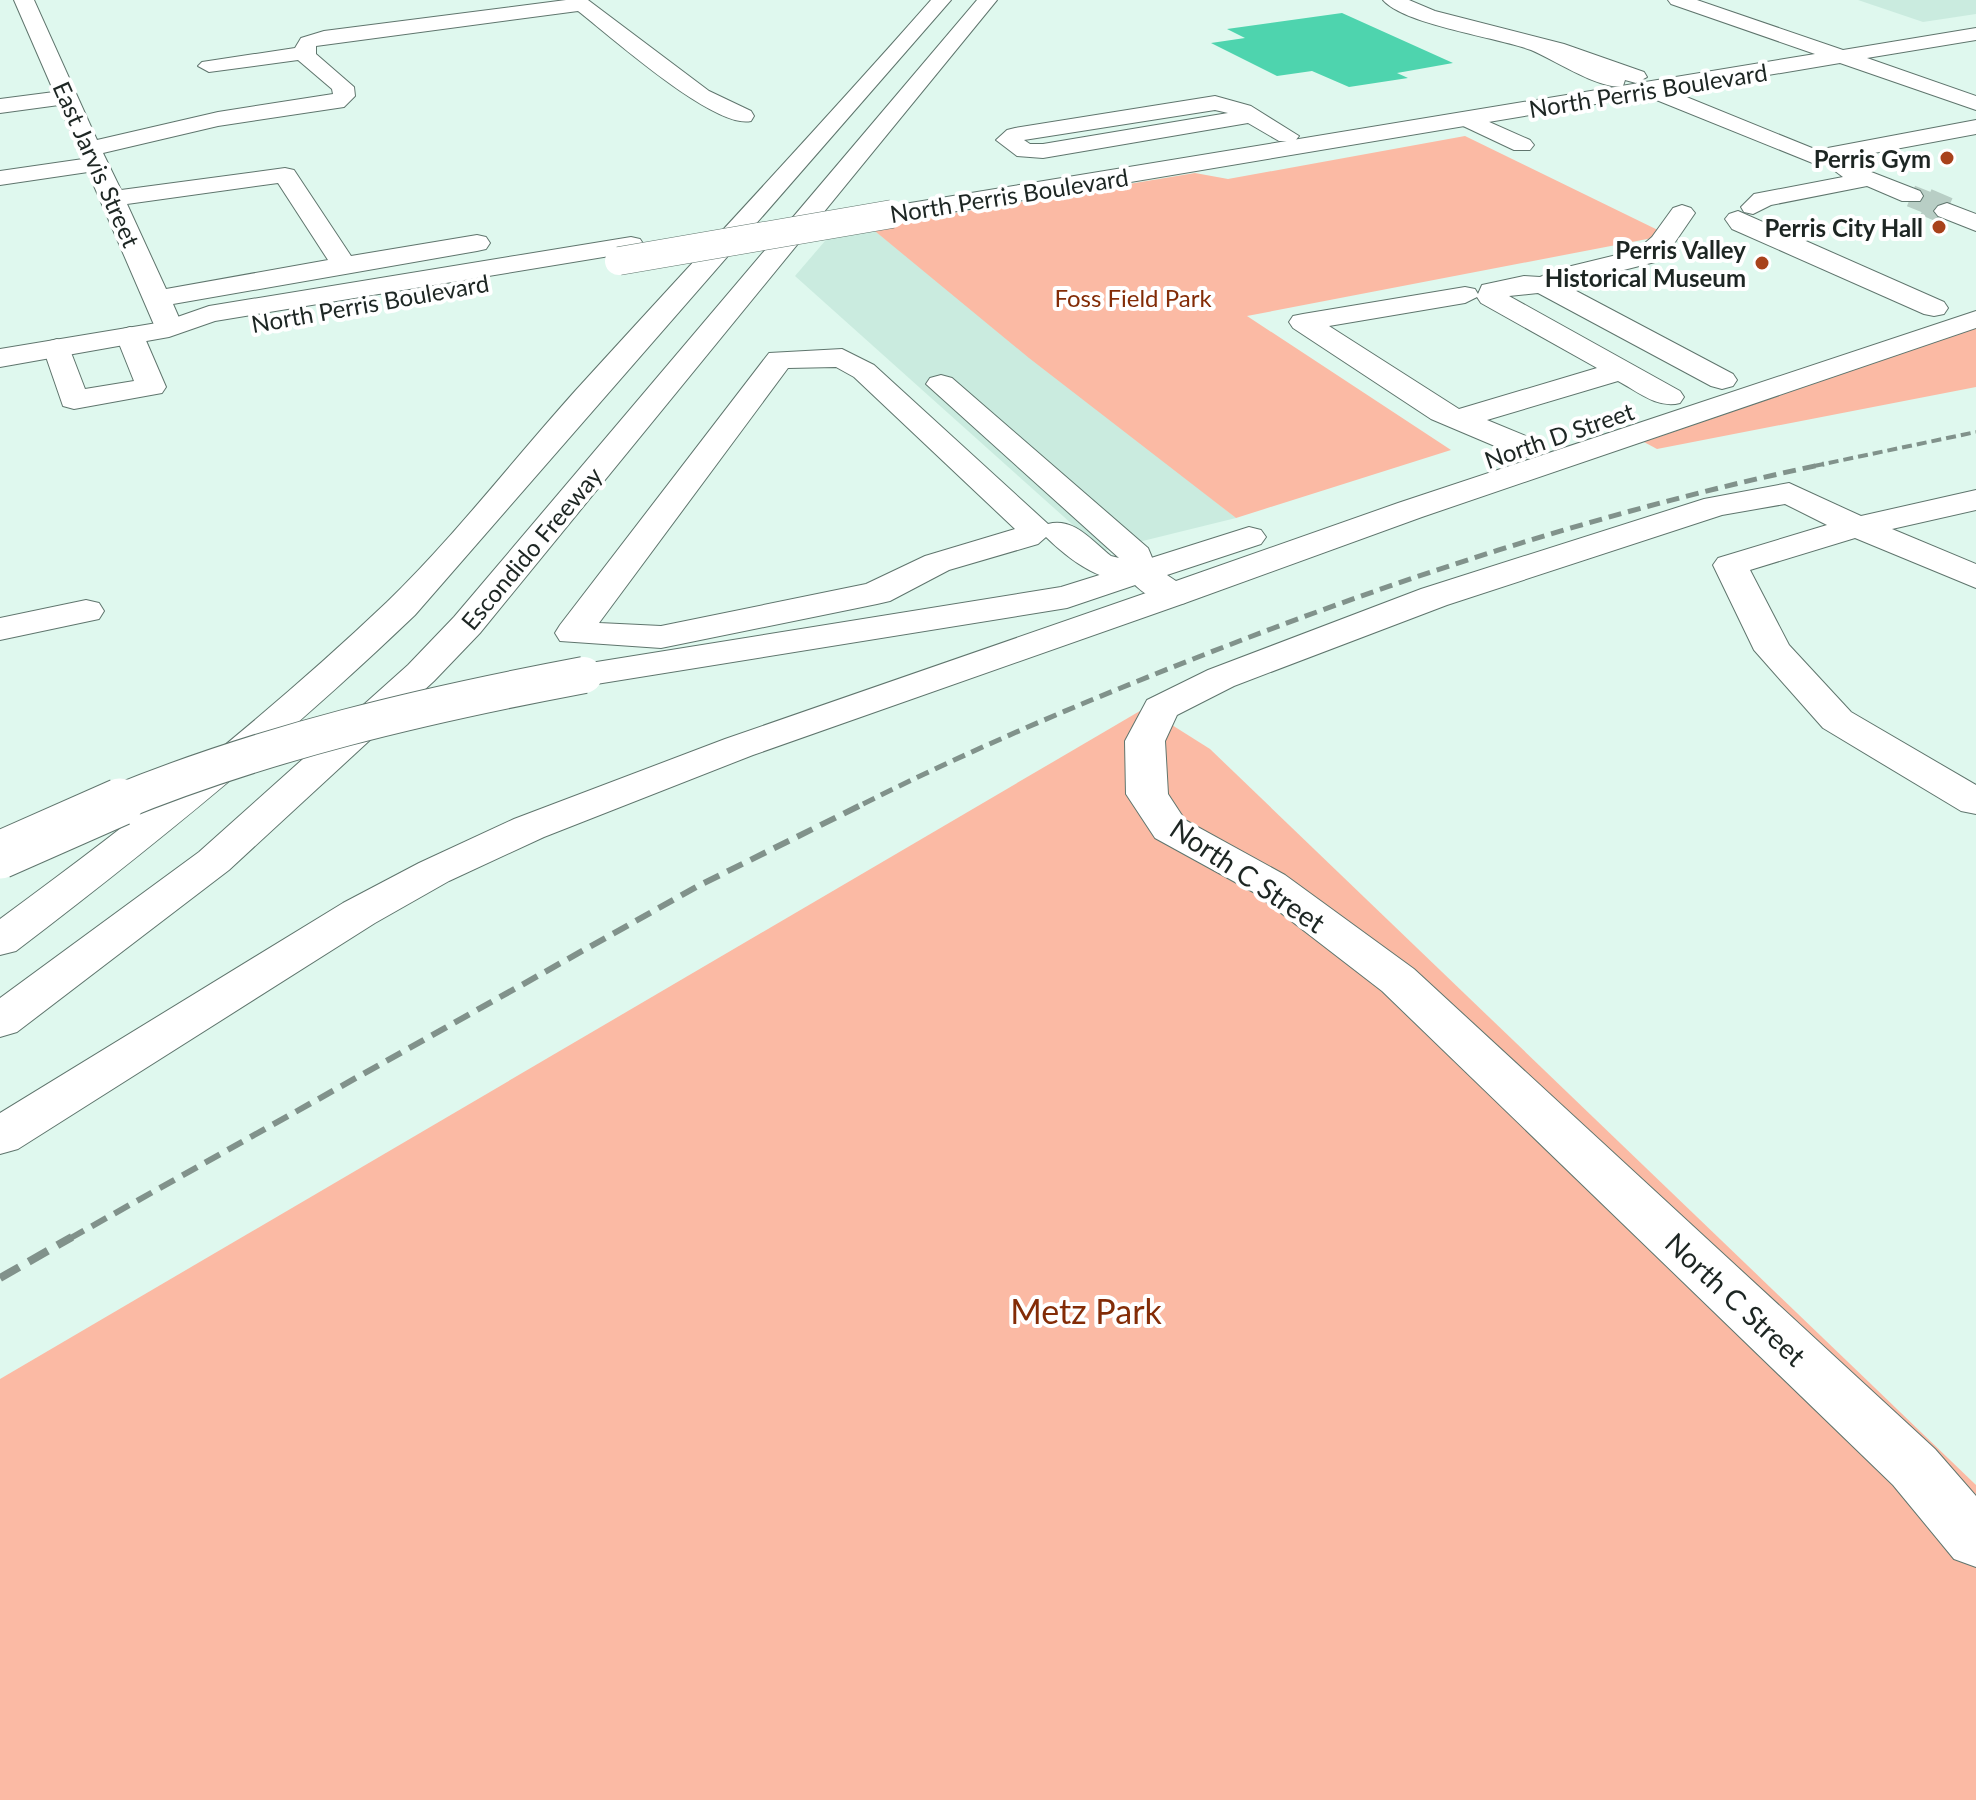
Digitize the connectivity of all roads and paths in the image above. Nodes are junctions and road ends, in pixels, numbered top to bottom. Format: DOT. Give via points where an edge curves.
graph roads {
  1 [pos="24,0"];
  2 [pos="941,0"];
  3 [pos="987,0"];
  4 [pos="1393,0"];
  5 [pos="1678,0"];
  6 [pos="579,2"];
  7 [pos="1976,21"];
  8 [pos="1976,34"];
  9 [pos="1820,48"];
  10 [pos="305,53"];
  11 [pos="1849,57"];
  12 [pos="209,66"];
  13 [pos="1634,83"];
  14 [pos="67,97"];
  15 [pos="1976,103"];
  16 [pos="0,106"];
  17 [pos="743,116"];
  18 [pos="1250,116"];
  19 [pos="1469,120"];
  20 [pos="1976,127"];
  21 [pos="1328,129"];
  22 [pos="1287,136"];
  23 [pos="1522,145"];
  24 [pos="91,150"];
  25 [pos="1815,157"];
  26 [pos="1221,161"];
  27 [pos="0,178"];
  28 [pos="1868,179"];
  29 [pos="1911,196"];
  30 [pos="112,199"];
  31 [pos="896,207"];
  32 [pos="1947,211"];
  33 [pos="1746,215"];
  34 [pos="1976,223"];
  35 [pos="477,243"];
  36 [pos="344,265"];
  37 [pos="1544,285"];
  38 [pos="1465,295"];
  39 [pos="157,299"];
  40 [pos="1966,309"];
  41 [pos="169,329"];
  42 [pos="130,336"];
  43 [pos="57,348"];
  44 [pos="1673,354"];
  45 [pos="0,358"];
  46 [pos="1618,367"];
  47 [pos="1722,380"];
  48 [pos="941,384"];
  49 [pos="1669,397"];
  50 [pos="1458,419"];
  51 [pos="1527,448"];
  52 [pos="1559,461"];
  53 [pos="1976,500"];
  54 [pos="1097,523"];
  55 [pos="1857,527"];
  56 [pos="1047,530"];
  57 [pos="1976,577"];
  58 [pos="1157,584"];
  59 [pos="86,611"];
  60 [pos="0,629"];
  61 [pos="1976,802"];
  62 [pos="0,855"];
  63 [pos="0,941"];
  64 [pos="0,1021"];
  65 [pos="0,1136"];
  66 [pos="1976,1540"];
  1 -- 14 [label="main road, East Jarvis Street" via="24,26"];
  2 -- 63 [label="main road, Escondido Freeway" via="405,605 282,719"];
  3 -- 64 [label="main road, Escondido Freeway" via="431,663 214,861"];
  4 -- 13 [label="main road" via="1428,15 1557,48"];
  5 -- 9 [label="main road"];
  6 -- 10 [label="main road" via="324,37 308,42"];
  6 -- 17 [label="main road" via="701,96"];
  7 -- 9 [label="main road, North Perris Boulevard"];
  8 -- 11 [label="main road, North Perris Boulevard"];
  9 -- 11 [label="main road"];
  9 -- 13 [label="main road, North Perris Boulevard"];
  10 -- 12 [label="main road"];
  10 -- 24 [label="main road" via="343,87 344,96 336,102 221,118"];
  11 -- 13 [label="main road, North Perris Boulevard"];
  11 -- 15 [label="main road"];
  13 -- 19 [label="main road, North Perris Boulevard"];
  13 -- 21 [label="main road, North Perris Boulevard"];
  13 -- 25 [label="main road"];
  14 -- 16 [label="main road"];
  14 -- 24 [label="main road, East Jarvis Street"];
  18 -- 18 [label="main road" via="1043,151 1025,151 1008,140 1215,103"];
  18 -- 22 [label="main road"];
  19 -- 23 [label="main road"];
  19 -- 26 [label="main road, North Perris Boulevard"];
  20 -- 25 [label="main road"];
  21 -- 22 [label="main road, North Perris Boulevard"];
  21 -- 26 [label="main road" via="1331,136 1239,152"];
  22 -- 31 [label="main road, North Perris Boulevard"];
  24 -- 27 [label="main road"];
  24 -- 30 [label="main road, East Jarvis Street"];
  25 -- 28 [label="main road"];
  26 -- 31 [label="main road, North Perris Boulevard"];
  28 -- 29 [label="main road"];
  28 -- 33 [label="main road" via="1763,199"];
  30 -- 36 [label="main road" via="177,180 285,175"];
  30 -- 39 [label="main road, East Jarvis Street"];
  31 -- 41 [label="main road, North Perris Boulevard, bridge" via="213,329"];
  32 -- 34 [label="main road"];
  33 -- 37 [label="main road" via="1672,212 1659,245 1645,256 1557,277"];
  33 -- 40 [label="main road" via="1741,224"];
  35 -- 36 [label="main road"];
  36 -- 39 [label="main road"];
  37 -- 44 [label="main road"];
  37 -- 46 [label="main road" via="1503,286 1491,297"];
  38 -- 50 [label="main road" via="1303,322"];
  39 -- 41 [label="main road, East Jarvis Street"];
  40 -- 47 [label="main road, North D Street"];
  40 -- 52 [label="main road, North D Street"];
  41 -- 42 [label="main road, North Perris Boulevard"];
  42 -- 43 [label="main road, North Perris Boulevard"];
  42 -- 43 [label="main road" via="151,387 74,400"];
  43 -- 45 [label="main road, North Perris Boulevard"];
  44 -- 46 [label="main road" via="1656,366"];
  44 -- 47 [label="main road"];
  46 -- 49 [label="main road"];
  46 -- 50 [label="main road"];
  47 -- 49 [label="main road, North D Street"];
  48 -- 54 [label="main road"];
  49 -- 51 [label="main road, North D Street"];
  50 -- 51 [label="main road"];
  51 -- 52 [label="main road"];
  51 -- 58 [label="main road, North D Street"];
  52 -- 58 [label="main road, North D Street"];
  53 -- 55 [label="main road"];
  54 -- 56 [label="main road"];
  54 -- 58 [label="main road" via="1136,555"];
  55 -- 57 [label="main road, North C Street"];
  55 -- 61 [label="main road" via="1730,565 1773,650 1837,720"];
  55 -- 66 [label="main road, North C Street" via="1789,493 1716,506 1434,597 1221,678 1161,708 1145,741 1147,794 1170,829 1270,884 1398,980 1914,1467"];
  56 -- 56 [label="main road" via="937,563 877,593 661,637 573,633 779,359 842,358 864,371"];
  56 -- 58 [label="main road" via="1100,565"];
  58 -- 62 [label="main road, bridge" via="484,693 204,771 101,809"];
  58 -- 65 [label="main road" via="515,834 434,872"];
  59 -- 60 [label="main road"];
}
